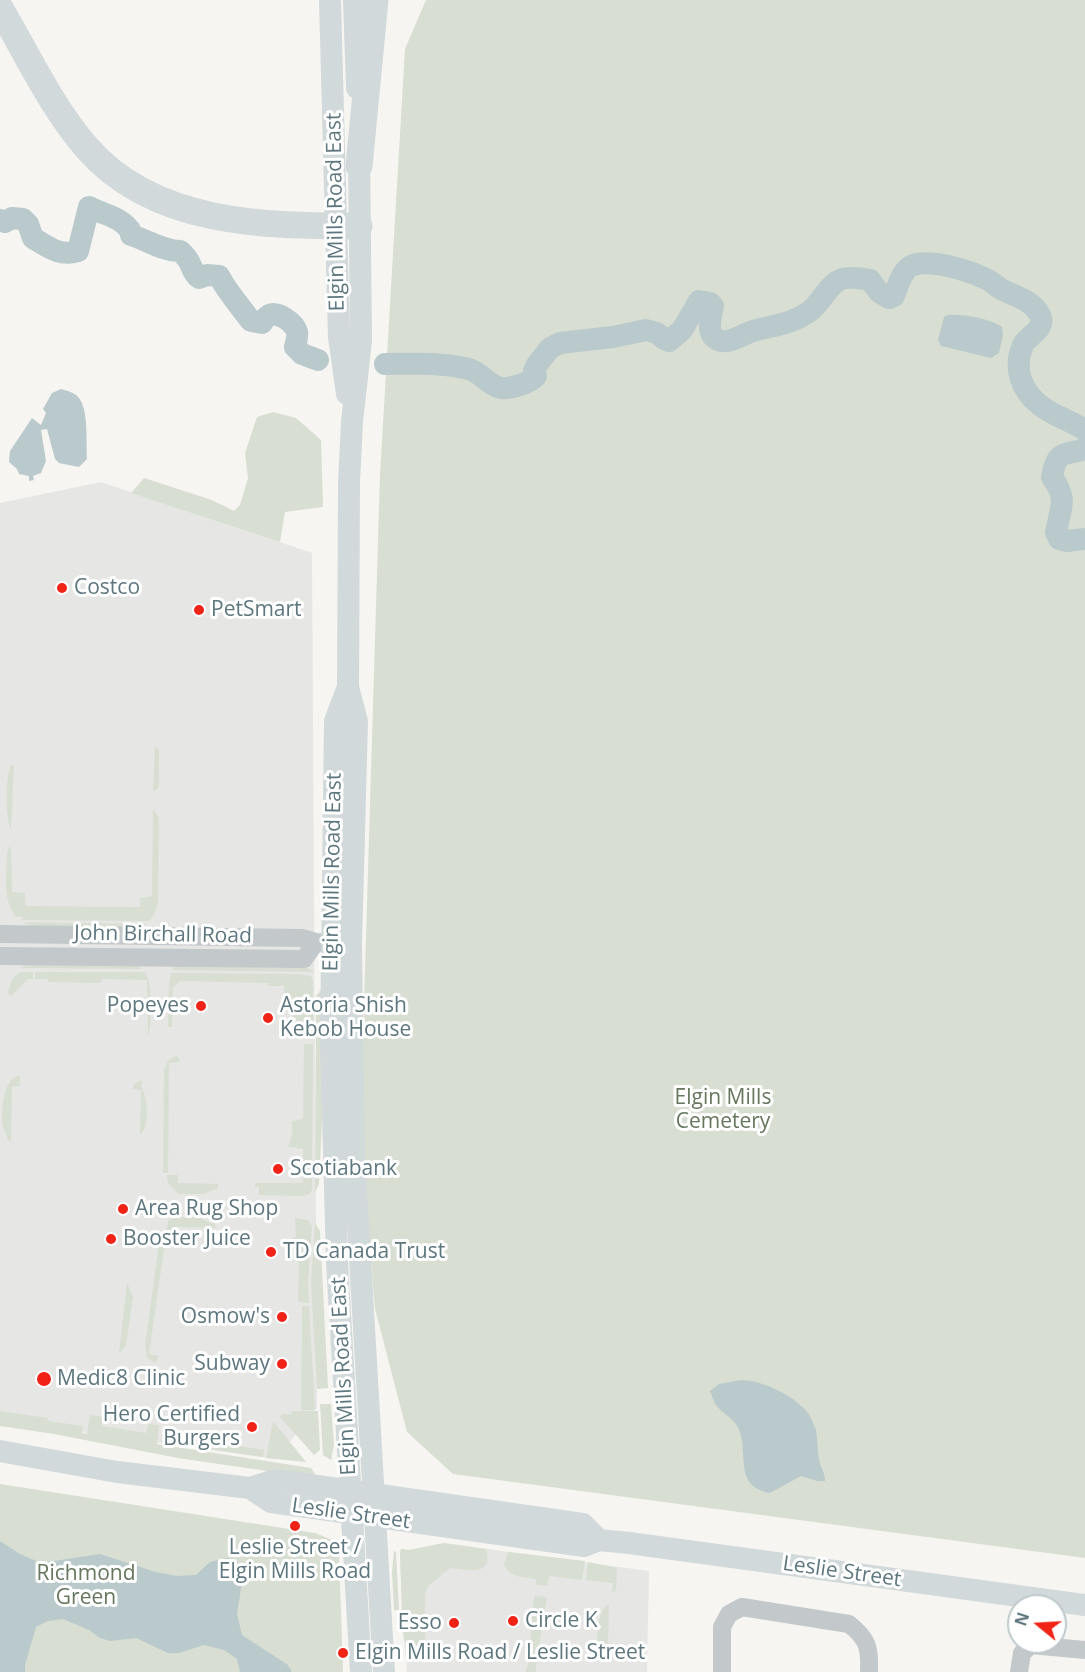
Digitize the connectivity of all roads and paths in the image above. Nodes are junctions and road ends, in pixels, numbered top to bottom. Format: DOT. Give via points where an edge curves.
graph roads {
  1 [pos="330,0"];
  2 [pos="354,0"];
  3 [pos="375,0"];
  4 [pos="0,8"];
  5 [pos="359,166"];
  6 [pos="348,226"];
  7 [pos="0,934"];
  8 [pos="333,943"];
  9 [pos="0,956"];
  10 [pos="0,1452"];
  11 [pos="249,1488"];
  12 [pos="350,1489"];
  13 [pos="374,1494"];
  14 [pos="350,1512"];
  15 [pos="375,1517"];
  16 [pos="599,1540"];
  17 [pos="1085,1605"];
  18 [pos="1085,1650"];
  19 [pos="361,1672"];
  20 [pos="384,1672"];
  21 [pos="722,1672"];
  22 [pos="869,1672"];
  23 [pos="1019,1672"];
  1 -- 6 [label="main road, Elgin Mills Road East"];
  2 -- 5 [label="main road, Elgin Mills Road East"];
  3 -- 5 [label="highway"];
  4 -- 6 [label="highway" via="60,112 87,148 141,193 204,215 252,222"];
  5 -- 6 [label="main road, Elgin Mills Road East"];
  6 -- 8 [label="main road, Elgin Mills Road East" via="339,337 352,422 348,687 357,721"];
  7 -- 8 [label="street, John Birchall Road" via="303,938"];
  8 -- 9 [label="street, John Birchall Road" via="304,959"];
  8 -- 12 [label="main road, Elgin Mills Road East" via="331,1042 337,1262"];
  8 -- 13 [label="main road, Elgin Mills Road East" via="354,1168"];
  10 -- 11 [label="main road, Leslie Street" via="117,1472"];
  11 -- 12 [label="main road, Leslie Street" via="275,1480"];
  11 -- 14 [label="main road, Leslie Street" via="271,1502"];
  12 -- 13 [label="main road, Leslie Street"];
  12 -- 14 [label="main road, Elgin Mills Road East"];
  13 -- 15 [label="main road, Elgin Mills Road East"];
  13 -- 16 [label="main road, Leslie Street" via="584,1524"];
  14 -- 15 [label="main road, Leslie Street"];
  14 -- 19 [label="main road, Elgin Mills Road East"];
  15 -- 16 [label="main road, Leslie Street" via="584,1546"];
  15 -- 20 [label="main road, Elgin Mills Road East"];
  16 -- 17 [label="main road, Leslie Street"];
  18 -- 23 [label="street" via="1031,1645 1022,1653"];
  21 -- 22 [label="street" via="722,1627 729,1614 742,1607 849,1624 862,1634 869,1652"];
}
